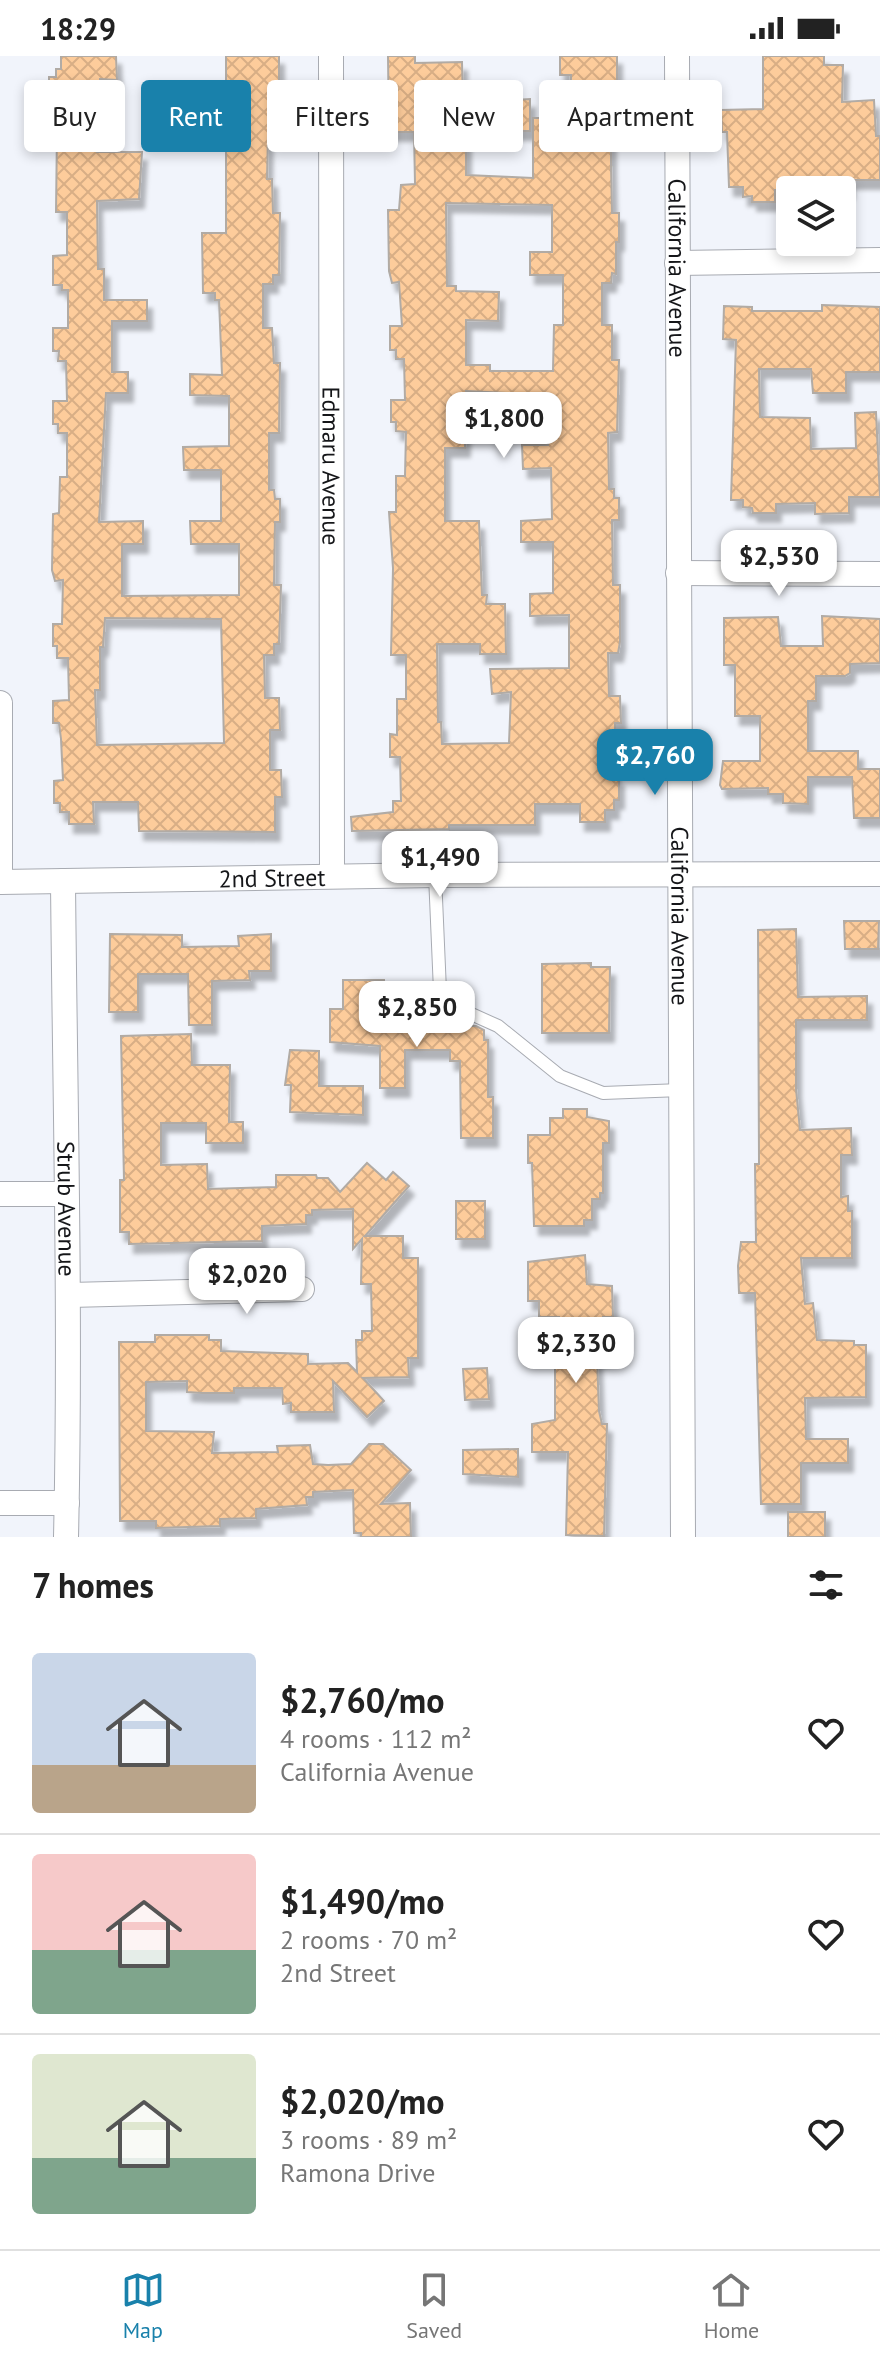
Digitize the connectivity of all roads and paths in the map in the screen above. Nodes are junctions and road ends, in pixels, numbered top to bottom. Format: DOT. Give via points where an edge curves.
graph roads {
  1 [pos="331,56"];
  2 [pos="677,56"];
  3 [pos="880,260"];
  4 [pos="677,263"];
  5 [pos="678,573"];
  6 [pos="880,574"];
  7 [pos="0,703"];
  8 [pos="679,873"];
  9 [pos="880,874"];
  10 [pos="435,875"];
  11 [pos="332,876"];
  12 [pos="63,881"];
  13 [pos="0,882"];
  14 [pos="681,1090"];
  15 [pos="0,1194"];
  16 [pos="65,1194"];
  17 [pos="302,1289"];
  18 [pos="70,1295"];
  19 [pos="0,1503"];
  20 [pos="67,1503"];
  21 [pos="66,1537"];
  22 [pos="683,1537"];
  1 -- 11 [label="street, Edmaru Avenue"];
  2 -- 4 [label="street, California Avenue"];
  3 -- 4 [label="street"];
  4 -- 5 [label="street, California Avenue"];
  5 -- 6 [label="street"];
  5 -- 8 [label="street, California Avenue"];
  7 -- 13 [label="street"];
  8 -- 9 [label="street, 2nd Street"];
  8 -- 10 [label="street, 2nd Street"];
  8 -- 14 [label="street, California Avenue"];
  10 -- 11 [label="street, 2nd Street"];
  10 -- 14 [label="lane" via="440,991 449,1004 498,1026 560,1076 603,1093"];
  11 -- 12 [label="street, 2nd Street"];
  12 -- 13 [label="street, 2nd Street"];
  12 -- 16 [label="street, Strub Avenue"];
  14 -- 22 [label="street, California Avenue"];
  15 -- 16 [label="street"];
  16 -- 18 [label="street, Strub Avenue"];
  17 -- 18 [label="street"];
  18 -- 20 [label="street, Strub Avenue"];
  19 -- 20 [label="street"];
  20 -- 21 [label="street, Strub Avenue"];
}
